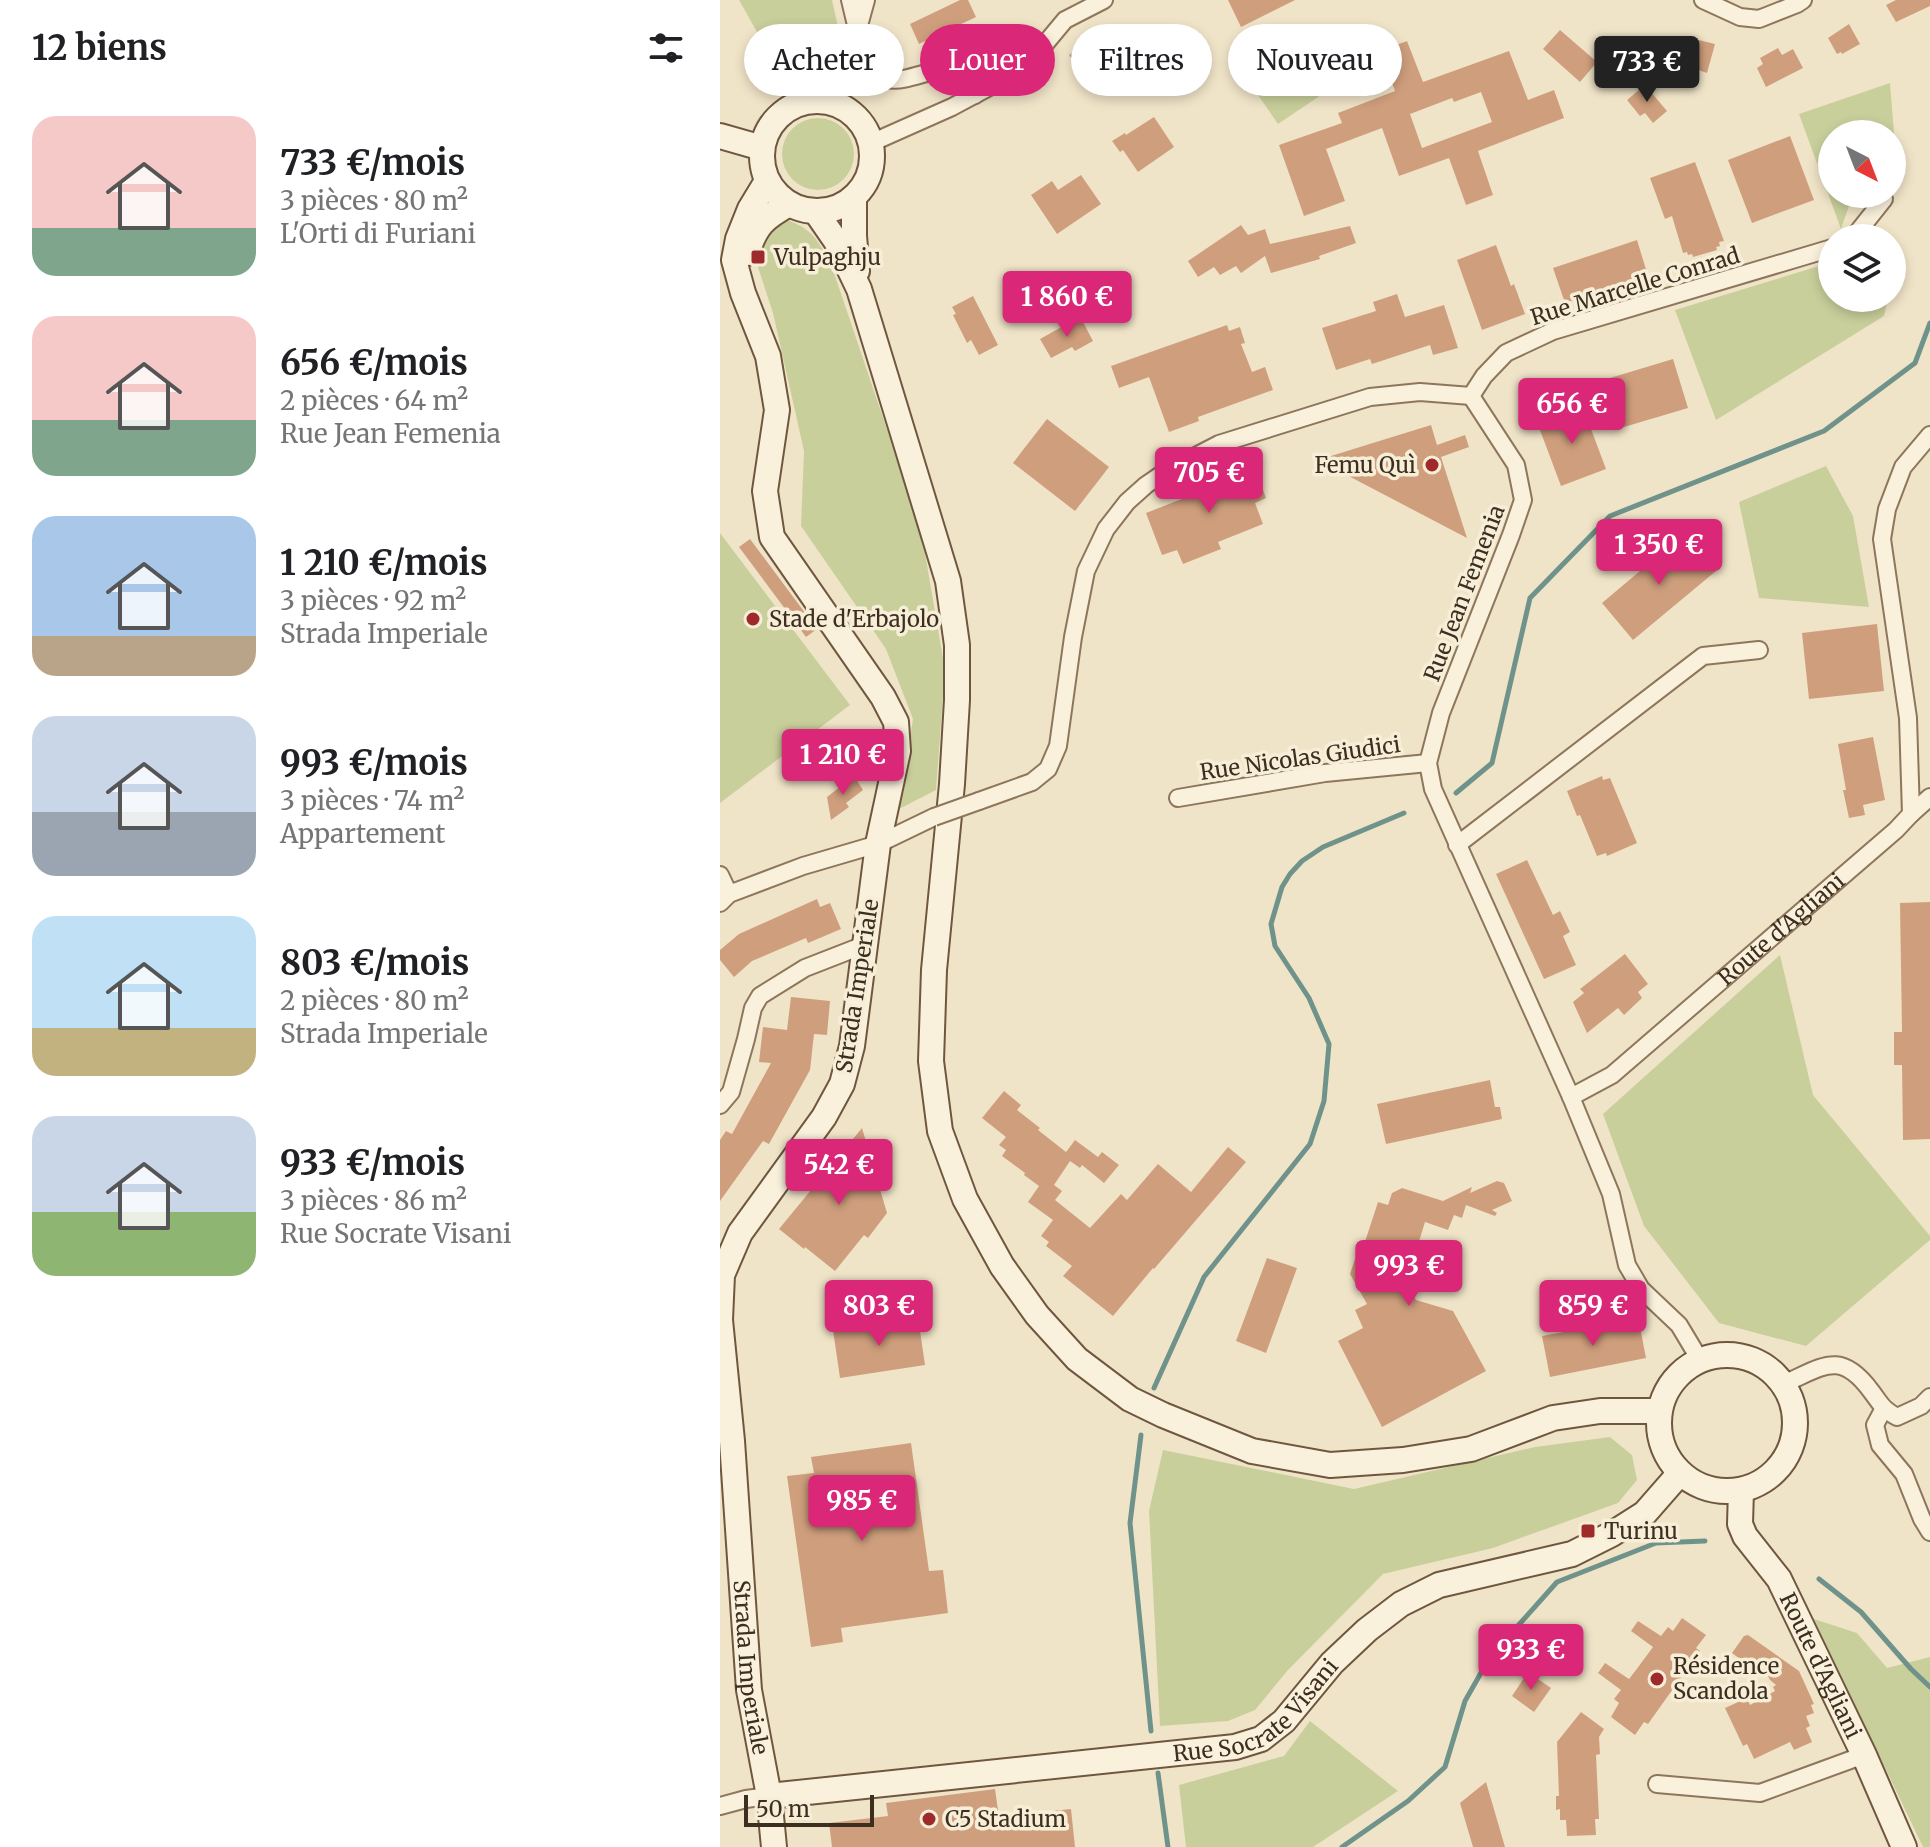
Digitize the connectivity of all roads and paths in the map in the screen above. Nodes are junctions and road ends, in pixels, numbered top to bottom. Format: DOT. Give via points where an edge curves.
graph roads {
  1 [pos="850,0"];
  2 [pos="866,0"];
  3 [pos="1104,0"];
  4 [pos="1703,0"];
  5 [pos="1803,0"];
  6 [pos="855,24"];
  7 [pos="859,24"];
  8 [pos="1055,32"];
  9 [pos="973,96"];
  10 [pos="720,136"];
  11 [pos="871,143"];
  12 [pos="762,148"];
  13 [pos="767,181"];
  14 [pos="854,197"];
  15 [pos="789,204"];
  16 [pos="1877,208"];
  17 [pos="816,212"];
  18 [pos="1864,224"];
  19 [pos="1818,252"];
  20 [pos="738,278"];
  21 [pos="859,289"];
  22 [pos="1471,396"];
  23 [pos="1930,435"];
  24 [pos="1759,650"];
  25 [pos="1428,763"];
  26 [pos="1930,797"];
  27 [pos="1178,798"];
  28 [pos="1911,814"];
  29 [pos="878,844"];
  30 [pos="1457,845"];
  31 [pos="720,875"];
  32 [pos="725,899"];
  33 [pos="864,945"];
  34 [pos="1571,1097"];
  35 [pos="720,1105"];
  36 [pos="1700,1360"];
  37 [pos="1783,1384"];
  38 [pos="1930,1397"];
  39 [pos="1883,1410"];
  40 [pos="1659,1411"];
  41 [pos="1680,1473"];
  42 [pos="1741,1490"];
  43 [pos="1930,1532"];
  44 [pos="1864,1755"];
  45 [pos="1657,1784"];
  46 [pos="769,1796"];
  47 [pos="720,1806"];
  48 [pos="774,1847"];
  49 [pos="1904,1847"];
  1 -- 6 [label="street"];
  2 -- 7 [label="street"];
  3 -- 8 [label="street" via="1065,20"];
  4 -- 5 [label="street" via="1740,17 1759,19"];
  9 -- 11 [label="street"];
  10 -- 12 [label="street"];
  11 -- 12 [label="street" via="853,114 821,101 804,103 776,119"];
  11 -- 14 [label="street" via="869,177"];
  12 -- 13 [label="street"];
  13 -- 15 [label="street"];
  13 -- 20 [label="street, Strada Imperiale" via="738,239"];
  14 -- 17 [label="street" via="832,210"];
  14 -- 21 [label="street"];
  15 -- 17 [label="street"];
  15 -- 20 [label="street" via="766,217"];
  16 -- 18 [label="street"];
  17 -- 21 [label="street"];
  19 -- 22 [label="street, Rue Marcelle Conrad" via="1553,331 1506,353"];
  20 -- 29 [label="street, Strada Imperiale" via="768,356 777,410 765,491 772,537 896,722 898,751"];
  21 -- 40 [label="street" via="948,581 957,645 957,700 931,1061 940,1131 965,1199 1002,1266 1077,1359 1130,1399 1252,1451 1330,1465 1403,1460 1471,1449 1553,1418"];
  22 -- 25 [label="street, Rue Jean Femenia" via="1516,465 1523,500 1441,713"];
  22 -- 29 [label="street, bridge" via="1420,392 1370,397 1219,444 1146,485 1106,529 1086,571 1058,746 1048,769 1032,782 934,817"];
  23 -- 28 [label="street" via="1903,467 1882,539 1908,718"];
  24 -- 30 [label="street" via="1703,656"];
  25 -- 27 [label="street, Rue Nicolas Giudici" via="1325,773"];
  25 -- 30 [label="street, Rue Jean Femenia"];
  26 -- 28 [label="street, Route d'Agliani"];
  28 -- 34 [label="street, Route d'Agliani" via="1612,1075"];
  29 -- 32 [label="street" via="803,866"];
  29 -- 33 [label="street, Strada Imperiale"];
  30 -- 34 [label="street, Rue Jean Femenia"];
  31 -- 32 [label="street"];
  33 -- 35 [label="street" via="805,968 760,996 731,1092"];
  33 -- 46 [label="street, Strada Imperiale" via="842,1084 740,1233 722,1275 720,1320 749,1690"];
  34 -- 36 [label="street" via="1611,1194 1627,1265 1641,1289 1679,1325"];
  36 -- 37 [label="street" via="1723,1354 1746,1357 1767,1367"];
  36 -- 40 [label="street" via="1681,1372"];
  37 -- 39 [label="street" via="1830,1364 1852,1369"];
  37 -- 42 [label="street" via="1793,1404 1791,1448 1771,1475"];
  38 -- 39 [label="street" via="1897,1417"];
  39 -- 43 [label="street" via="1875,1425 1880,1445 1904,1474"];
  40 -- 41 [label="street" via="1666,1455"];
  41 -- 42 [label="street" via="1719,1491"];
  41 -- 46 [label="street, Rue Socrate Visani" via="1645,1513 1572,1554 1439,1585 1401,1604 1332,1663 1284,1721 1261,1739 1235,1747"];
  42 -- 44 [label="street, Route d'Agliani" via="1745,1536 1779,1579"];
  44 -- 45 [label="street" via="1760,1793"];
  44 -- 49 [label="street, Route d'Agliani"];
  46 -- 47 [label="street"];
  46 -- 48 [label="street, Strada Imperiale"];
}
